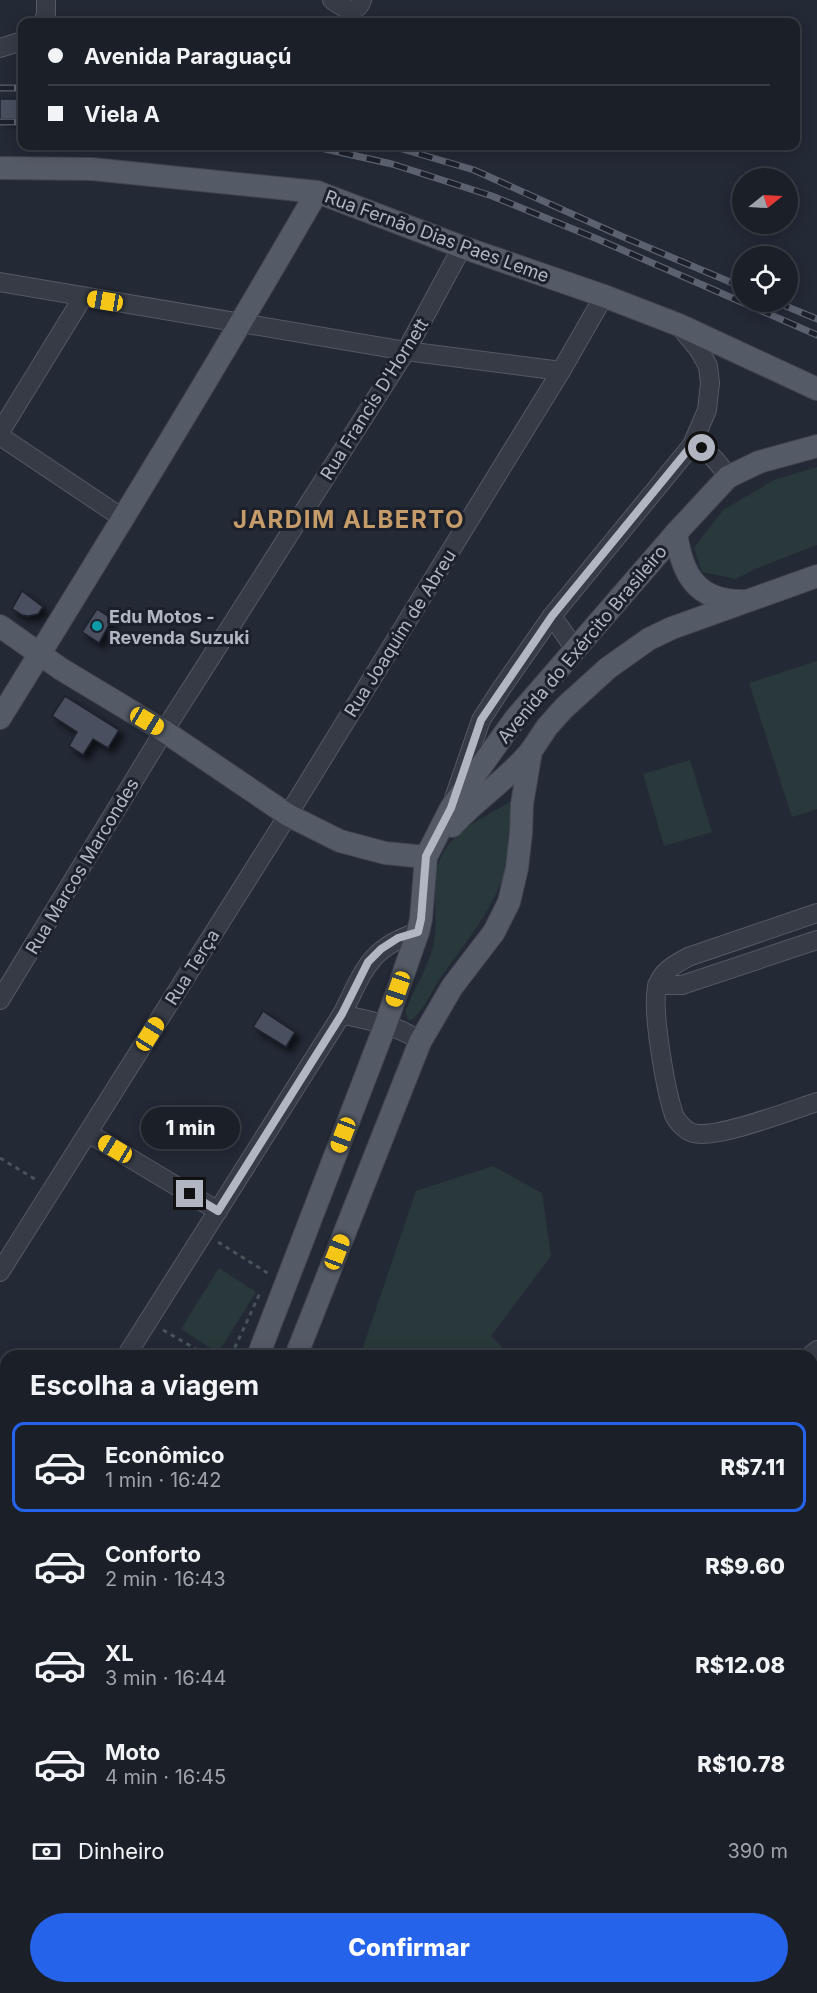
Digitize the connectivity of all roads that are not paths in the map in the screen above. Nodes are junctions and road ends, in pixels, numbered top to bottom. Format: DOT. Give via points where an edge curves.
graph roads {
  1 [pos="46,0"];
  2 [pos="332,0"];
  3 [pos="362,0"];
  4 [pos="44,18"];
  5 [pos="18,42"];
  6 [pos="0,48"];
  7 [pos="0,168"];
  8 [pos="317,192"];
  9 [pos="462,247"];
  10 [pos="0,282"];
  11 [pos="604,296"];
  12 [pos="83,297"];
  13 [pos="241,324"];
  14 [pos="679,326"];
  15 [pos="406,351"];
  16 [pos="561,371"];
  17 [pos="817,389"];
  18 [pos="0,434"];
  19 [pos="692,445"];
  20 [pos="817,446"];
  21 [pos="728,477"];
  22 [pos="124,519"];
  23 [pos="676,533"];
  24 [pos="817,576"];
  25 [pos="746,601"];
  26 [pos="552,616"];
  27 [pos="0,627"];
  28 [pos="575,649"];
  29 [pos="39,653"];
  30 [pos="0,718"];
  31 [pos="164,732"];
  32 [pos="531,751"];
  33 [pos="451,808"];
  34 [pos="288,815"];
  35 [pos="426,856"];
  36 [pos="812,915"];
  37 [pos="418,932"];
  38 [pos="816,941"];
  39 [pos="700,953"];
  40 [pos="708,977"];
  41 [pos="657,985"];
  42 [pos="0,1000"];
  43 [pos="342,1014"];
  44 [pos="385,1026"];
  45 [pos="420,1042"];
  46 [pos="817,1102"];
  47 [pos="88,1133"];
  48 [pos="218,1211"];
  49 [pos="0,1272"];
  50 [pos="130,1350"];
  51 [pos="260,1350"];
  52 [pos="298,1350"];
  1 -- 4 [label="street"];
  2 -- 3 [label="street" via="354,10"];
  5 -- 6 [label="street"];
  7 -- 8 [label="main road, Rua Fernão Dias Paes Leme" via="92,169"];
  8 -- 9 [label="main road, Rua Fernão Dias Paes Leme"];
  8 -- 13 [label="main road"];
  9 -- 11 [label="main road, Rua Fernão Dias Paes Leme"];
  9 -- 15 [label="street, Rua Francis D'Hornett"];
  10 -- 12 [label="street"];
  11 -- 14 [label="main road, Rua Fernão Dias Paes Leme"];
  11 -- 16 [label="street, Rua Joaquim de Abreu"];
  12 -- 13 [label="street"];
  12 -- 18 [label="street"];
  13 -- 15 [label="street"];
  13 -- 22 [label="main road"];
  14 -- 17 [label="main road, Rua Fernão Dias Paes Leme"];
  14 -- 19 [label="street" via="708,366 710,383 707,410"];
  15 -- 16 [label="street"];
  15 -- 31 [label="street, Rua Francis D'Hornett"];
  16 -- 34 [label="street, Rua Joaquim de Abreu"];
  18 -- 22 [label="street"];
  19 -- 21 [label="street" via="712,456"];
  19 -- 26 [label="street"];
  20 -- 21 [label="main road" via="759,462"];
  21 -- 23 [label="main road, Avenida do Exército Brasileiro"];
  22 -- 29 [label="main road"];
  23 -- 25 [label="main road" via="685,570 692,580 724,601"];
  23 -- 28 [label="main road, Avenida do Exército Brasileiro"];
  24 -- 25 [label="main road, Avenida do Exército Brasileiro"];
  25 -- 32 [label="main road, Avenida do Exército Brasileiro" via="672,628 628,652 564,708"];
  26 -- 28 [label="street"];
  26 -- 33 [label="street" via="481,720"];
  27 -- 29 [label="main road"];
  28 -- 33 [label="main road, Avenida do Exército Brasileiro" via="515,719"];
  29 -- 30 [label="main road"];
  29 -- 31 [label="main road"];
  31 -- 34 [label="main road"];
  31 -- 42 [label="street, Rua Marcos Marcondes"];
  32 -- 35 [label="main road" via="509,776 466,811"];
  32 -- 45 [label="main road, Avenida do Exército Brasileiro" via="517,868 509,902 494,932 452,987"];
  33 -- 35 [label="main road, Avenida do Exército Brasileiro"];
  34 -- 35 [label="main road" via="340,841 385,853"];
  34 -- 47 [label="street, Rua Terça"];
  35 -- 37 [label="main road, Avenida do Exército Brasileiro"];
  36 -- 38 [label="street"];
  36 -- 39 [label="street"];
  37 -- 43 [label="street" via="398,938 368,962"];
  37 -- 44 [label="main road, Avenida do Exército Brasileiro"];
  38 -- 40 [label="street"];
  39 -- 40 [label="street" via="701,969"];
  39 -- 41 [label="street" via="671,967"];
  40 -- 41 [label="street" via="682,985"];
  41 -- 46 [label="street" via="655,1009 663,1064 675,1117 684,1128 693,1133 716,1134"];
  43 -- 44 [label="street"];
  43 -- 48 [label="street"];
  44 -- 45 [label="street" via="411,1034"];
  44 -- 51 [label="main road, Avenida do Exército Brasileiro"];
  45 -- 52 [label="main road, Avenida do Exército Brasileiro"];
  47 -- 48 [label="street"];
  47 -- 49 [label="street, Rua Terça"];
  48 -- 50 [label="street"];
}
